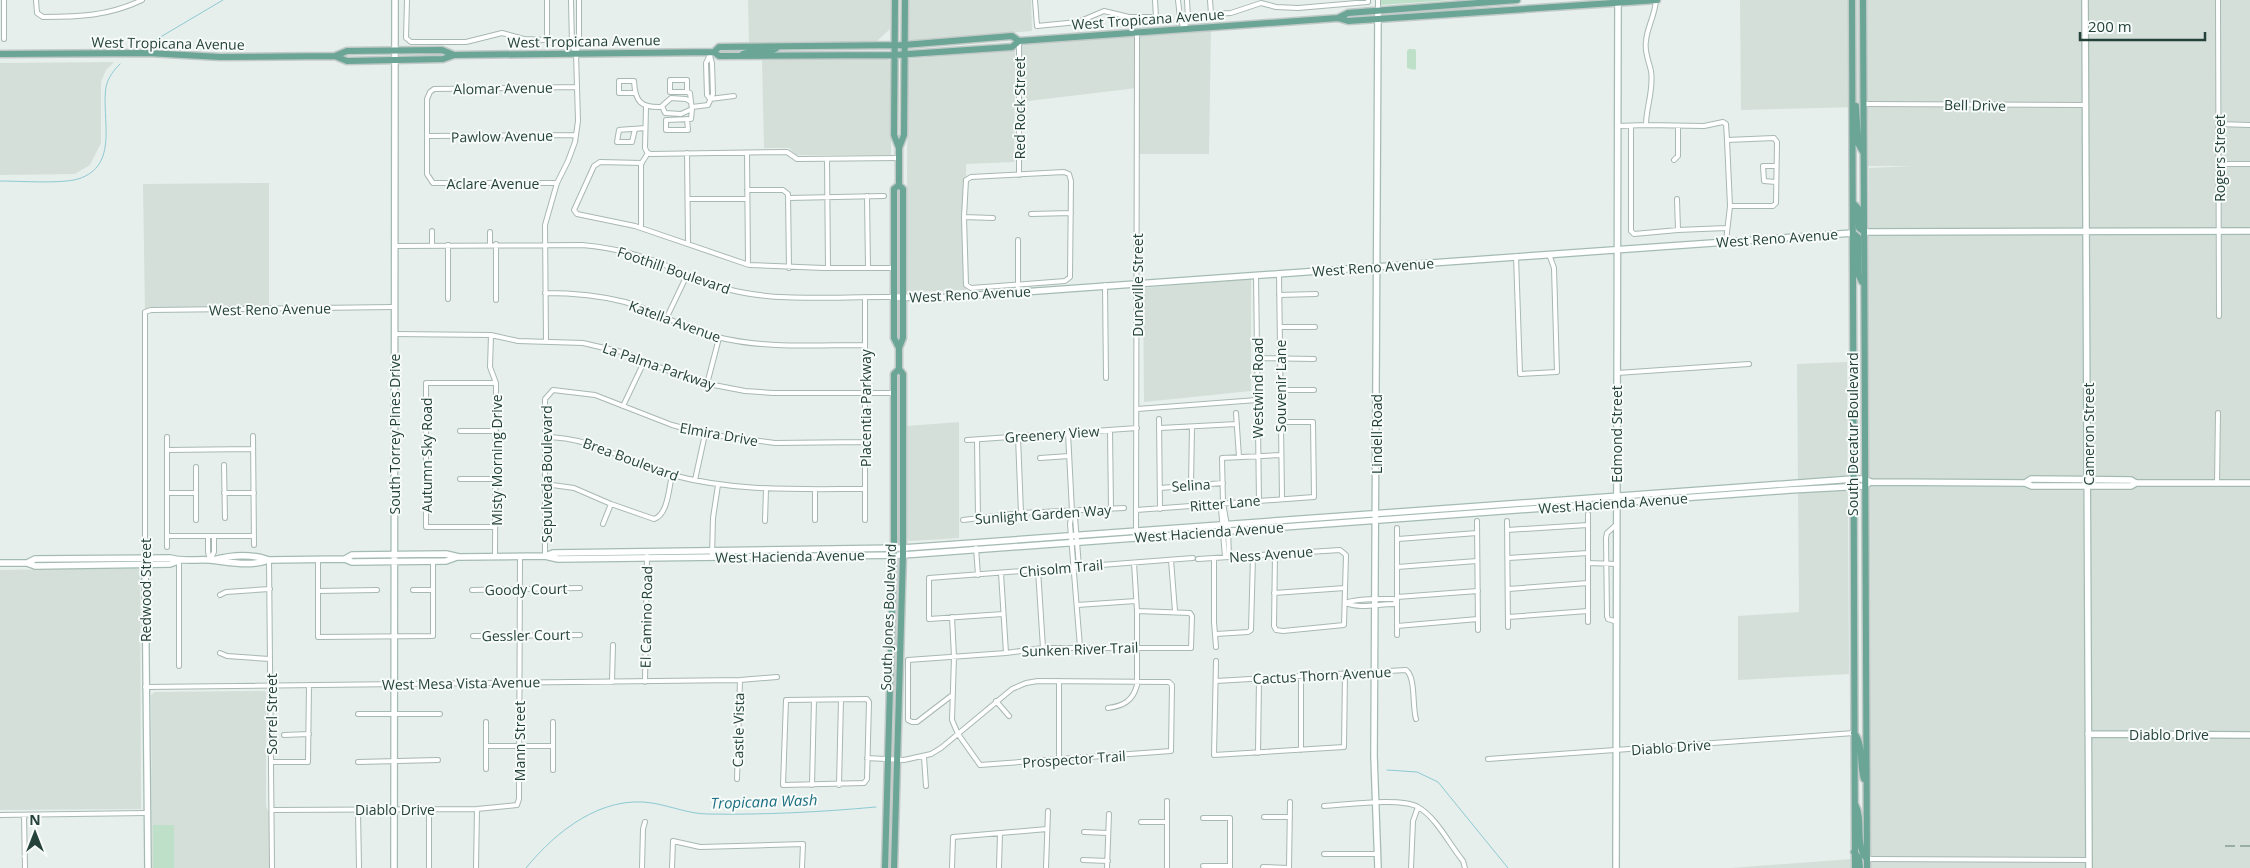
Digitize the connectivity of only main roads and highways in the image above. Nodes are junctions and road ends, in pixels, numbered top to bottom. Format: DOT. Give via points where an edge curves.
graph roads {
  1 [pos="895,0"];
  2 [pos="905,0"];
  3 [pos="1517,0"];
  4 [pos="1656,0"];
  5 [pos="1852,0"];
  6 [pos="1863,0"];
  7 [pos="1618,1"];
  8 [pos="1461,4"];
  9 [pos="1469,4"];
  10 [pos="1550,4"];
  11 [pos="1470,13"];
  12 [pos="1462,14"];
  13 [pos="1338,18"];
  14 [pos="1019,41"];
  15 [pos="894,45"];
  16 [pos="904,45"];
  17 [pos="779,46"];
  18 [pos="0,54"];
  19 [pos="711,54"];
  20 [pos="904,54"];
  21 [pos="454,55"];
  22 [pos="894,55"];
  23 [pos="335,56"];
  24 [pos="739,56"];
  25 [pos="1853,69"];
  26 [pos="1853,104"];
  27 [pos="1864,104"];
  28 [pos="899,148"];
  29 [pos="1863,152"];
  30 [pos="899,184"];
  31 [pos="1853,203"];
  32 [pos="1864,232"];
  33 [pos="1853,233"];
  34 [pos="1864,286"];
  35 [pos="899,348"];
  36 [pos="899,369"];
  37 [pos="894,435"];
  38 [pos="903,435"];
  39 [pos="1854,733"];
  40 [pos="1866,786"];
  41 [pos="1854,802"];
  42 [pos="886,829"];
  43 [pos="1854,852"];
  44 [pos="894,853"];
  45 [pos="1867,859"];
  46 [pos="885,868"];
  47 [pos="894,868"];
  48 [pos="1854,868"];
  49 [pos="1860,868"];
  50 [pos="1867,868"];
  1 -- 15 [label="main road, South Jones Boulevard"];
  2 -- 16 [label="main road, South Jones Boulevard"];
  3 -- 9 [label="main road, West Tropicana Avenue"];
  4 -- 7 [label="main road, West Tropicana Avenue"];
  5 -- 25 [label="main road, South Decatur Boulevard"];
  6 -- 27 [label="main road, South Decatur Boulevard"];
  7 -- 10 [label="main road, West Tropicana Avenue"];
  8 -- 9 [label="main road, West Tropicana Avenue"];
  8 -- 12 [label="main road"];
  8 -- 13 [label="main road, West Tropicana Avenue" via="1348,12"];
  9 -- 11 [label="main road"];
  10 -- 11 [label="main road, West Tropicana Avenue"];
  11 -- 12 [label="main road, West Tropicana Avenue"];
  12 -- 13 [label="main road, West Tropicana Avenue" via="1348,21"];
  13 -- 14 [label="main road, West Tropicana Avenue"];
  14 -- 16 [label="main road, West Tropicana Avenue" via="1012,36"];
  14 -- 20 [label="main road, West Tropicana Avenue" via="1012,47"];
  15 -- 16 [label="main road, West Tropicana Avenue"];
  15 -- 17 [label="main road, West Tropicana Avenue"];
  15 -- 22 [label="main road, South Jones Boulevard"];
  16 -- 20 [label="main road, South Jones Boulevard"];
  17 -- 19 [label="main road, West Tropicana Avenue" via="719,47"];
  17 -- 24 [label="main road" via="774,50 750,51"];
  18 -- 23 [label="main road, West Tropicana Avenue"];
  19 -- 21 [label="main road, West Tropicana Avenue"];
  19 -- 24 [label="main road, West Tropicana Avenue"];
  20 -- 22 [label="main road, West Tropicana Avenue"];
  20 -- 28 [label="main road, South Jones Boulevard" via="904,135"];
  21 -- 23 [label="main road, West Tropicana Avenue" via="443,59 395,60 347,60"];
  21 -- 23 [label="main road, West Tropicana Avenue" via="442,50 395,50 347,51"];
  22 -- 24 [label="main road, West Tropicana Avenue"];
  22 -- 28 [label="main road, South Jones Boulevard" via="894,135"];
  25 -- 26 [label="main road, South Decatur Boulevard"];
  25 -- 27 [label="main road" via="1858,99"];
  26 -- 29 [label="main road" via="1857,110 1858,143"];
  26 -- 31 [label="main road, South Decatur Boulevard"];
  27 -- 29 [label="main road, South Decatur Boulevard"];
  28 -- 30 [label="main road, South Jones Boulevard"];
  29 -- 32 [label="main road, South Decatur Boulevard"];
  30 -- 35 [label="main road, South Jones Boulevard" via="903,189 903,338"];
  30 -- 35 [label="main road, South Jones Boulevard" via="894,189 894,338"];
  31 -- 32 [label="main road" via="1858,208 1859,228"];
  31 -- 33 [label="main road, South Decatur Boulevard"];
  32 -- 34 [label="main road, South Decatur Boulevard"];
  33 -- 34 [label="main road" via="1858,237 1858,274"];
  33 -- 39 [label="main road, South Decatur Boulevard"];
  34 -- 40 [label="main road, South Decatur Boulevard"];
  35 -- 36 [label="main road, South Jones Boulevard"];
  36 -- 37 [label="main road, South Jones Boulevard" via="894,374"];
  36 -- 38 [label="main road, South Jones Boulevard" via="903,374"];
  37 -- 38 [label="main road"];
  37 -- 42 [label="main road, South Jones Boulevard"];
  38 -- 44 [label="main road, South Jones Boulevard"];
  39 -- 40 [label="main road" via="1860,740 1860,769"];
  39 -- 41 [label="main road, South Decatur Boulevard"];
  40 -- 45 [label="main road, South Decatur Boulevard"];
  41 -- 43 [label="main road, South Decatur Boulevard"];
  41 -- 45 [label="main road" via="1860,813 1861,853"];
  42 -- 44 [label="main road"];
  42 -- 46 [label="main road, South Jones Boulevard"];
  43 -- 48 [label="main road, South Decatur Boulevard"];
  43 -- 49 [label="main road" via="1859,858"];
  44 -- 47 [label="main road, South Jones Boulevard"];
  45 -- 50 [label="main road, South Decatur Boulevard"];
}
